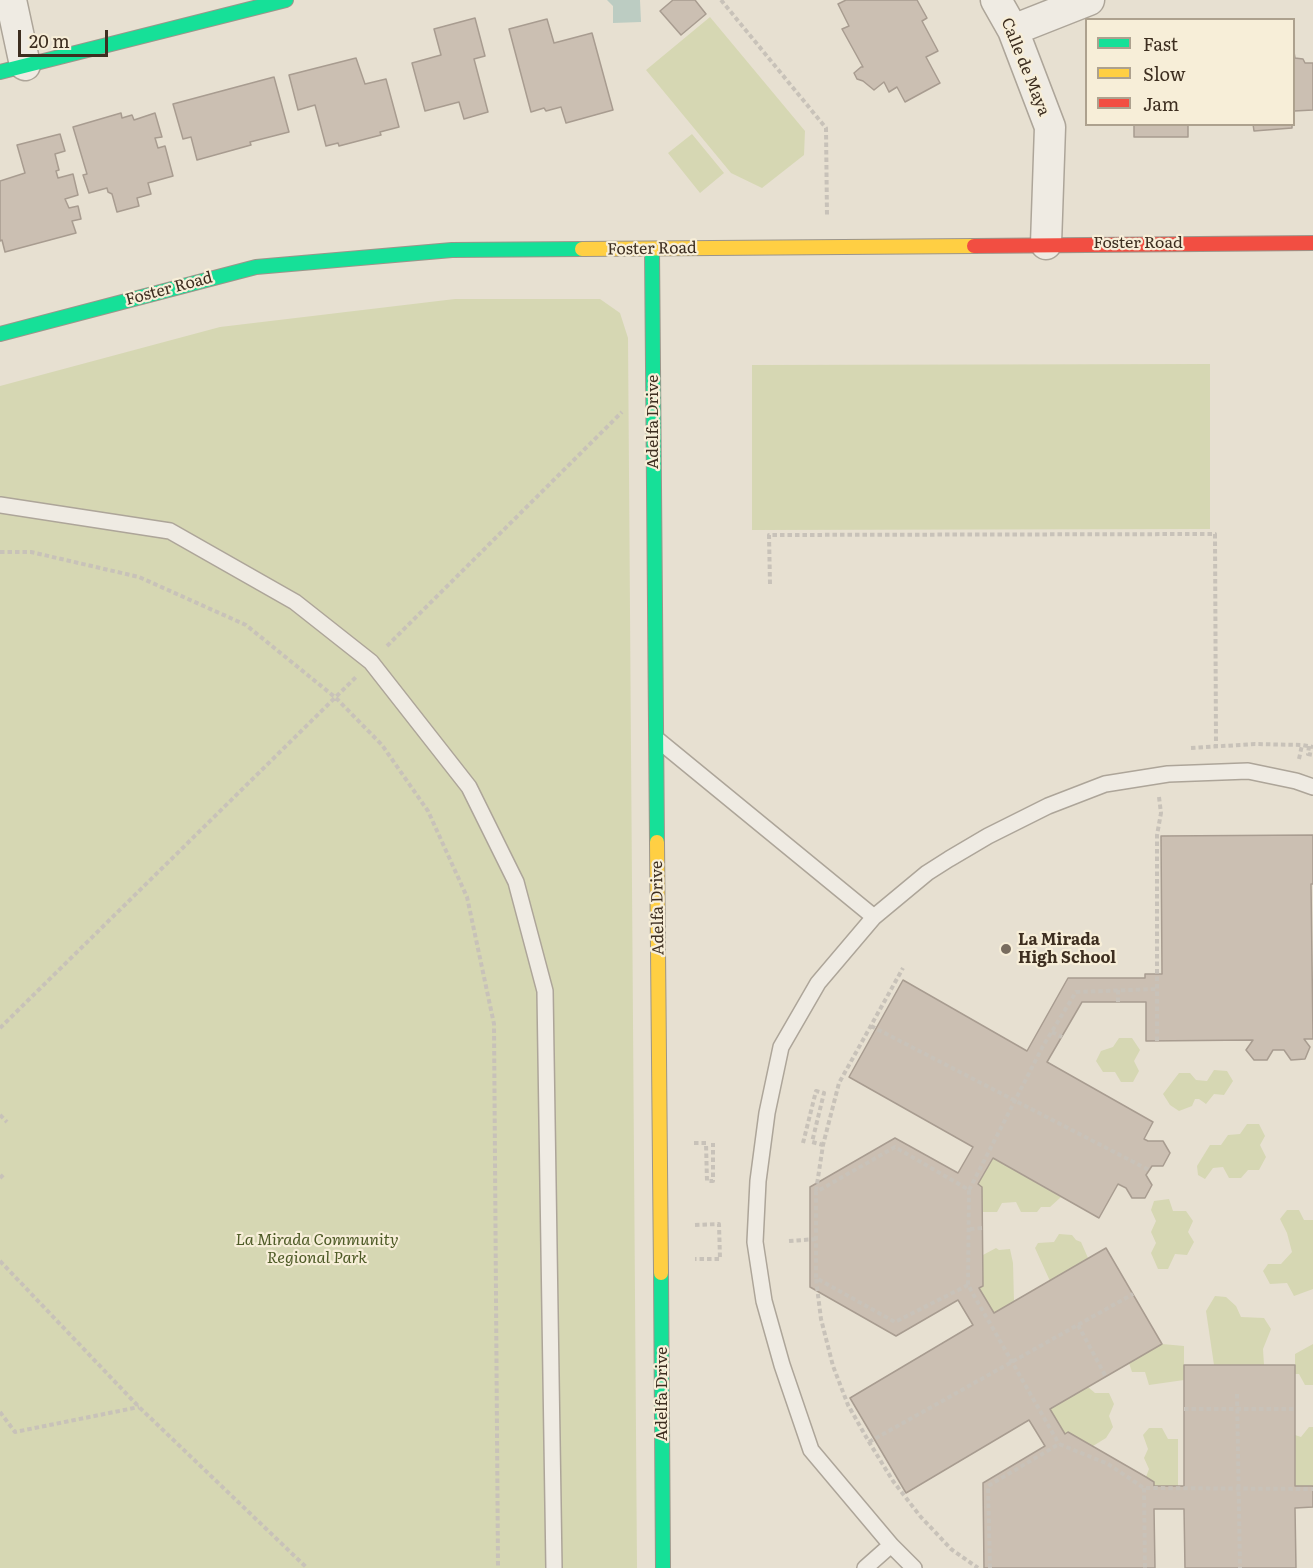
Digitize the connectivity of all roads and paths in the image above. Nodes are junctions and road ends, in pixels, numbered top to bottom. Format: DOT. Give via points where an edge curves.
graph roads {
  1 [pos="11,0"];
  2 [pos="286,0"];
  3 [pos="721,0"];
  4 [pos="996,0"];
  5 [pos="1089,0"];
  6 [pos="1013,30"];
  7 [pos="13,68"];
  8 [pos="1046,243"];
  9 [pos="1313,243"];
  10 [pos="828,247"];
  11 [pos="652,249"];
  12 [pos="0,334"];
  13 [pos="622,411"];
  14 [pos="0,505"];
  15 [pos="0,552"];
  16 [pos="770,584"];
  17 [pos="371,662"];
  18 [pos="336,698"];
  19 [pos="656,738"];
  20 [pos="1216,746"];
  21 [pos="1311,746"];
  22 [pos="1313,755"];
  23 [pos="1299,765"];
  24 [pos="1313,787"];
  25 [pos="1159,794"];
  26 [pos="874,917"];
  27 [pos="903,968"];
  28 [pos="1157,988"];
  29 [pos="1118,990"];
  30 [pos="1118,1002"];
  31 [pos="871,1026"];
  32 [pos="0,1028"];
  33 [pos="1052,1032"];
  34 [pos="1062,1037"];
  35 [pos="1157,1041"];
  36 [pos="1015,1101"];
  37 [pos="0,1114"];
  38 [pos="7,1122"];
  39 [pos="694,1143"];
  40 [pos="713,1143"];
  41 [pos="802,1143"];
  42 [pos="823,1145"];
  43 [pos="1149,1170"];
  44 [pos="969,1190"];
  45 [pos="816,1192"];
  46 [pos="695,1225"];
  47 [pos="982,1228"];
  48 [pos="970,1229"];
  49 [pos="817,1239"];
  50 [pos="789,1241"];
  51 [pos="695,1259"];
  52 [pos="0,1261"];
  53 [pos="816,1278"];
  54 [pos="968,1285"];
  55 [pos="1133,1294"];
  56 [pos="1078,1325"];
  57 [pos="1012,1362"];
  58 [pos="1106,1377"];
  59 [pos="1238,1394"];
  60 [pos="139,1407"];
  61 [pos="1184,1409"];
  62 [pos="1238,1409"];
  63 [pos="1295,1409"];
  64 [pos="0,1412"];
  65 [pos="869,1442"];
  66 [pos="1059,1444"];
  67 [pos="1144,1488"];
  68 [pos="1239,1488"];
  69 [pos="1313,1489"];
  70 [pos="891,1545"];
  71 [pos="307,1568"];
  72 [pos="498,1568"];
  73 [pos="554,1568"];
  74 [pos="663,1568"];
  75 [pos="865,1568"];
  76 [pos="914,1568"];
  77 [pos="978,1568"];
  78 [pos="990,1568"];
  79 [pos="1145,1568"];
  80 [pos="1240,1568"];
  1 -- 7 [label="street"];
  2 -- 7 [label="street"];
  3 -- 10 [label="path" via="826,128"];
  4 -- 6 [label="street, Calle de Maya"];
  5 -- 6 [label="street"];
  6 -- 8 [label="street, Calle de Maya" via="1050,127"];
  8 -- 9 [label="street, Foster Road"];
  8 -- 10 [label="street, Foster Road"];
  10 -- 11 [label="street, Foster Road"];
  11 -- 12 [label="street, Foster Road" via="452,250 256,267"];
  11 -- 19 [label="street, Adelfa Drive"];
  13 -- 17 [label="path"];
  14 -- 17 [label="lane" via="170,531 295,602"];
  15 -- 18 [label="path" via="31,552 139,577 246,625"];
  16 -- 20 [label="path" via="769,535 1215,534"];
  17 -- 18 [label="path"];
  17 -- 73 [label="lane" via="469,787 516,882 545,991"];
  18 -- 32 [label="path"];
  18 -- 72 [label="path" via="382,745 428,811 467,897 494,1024"];
  19 -- 26 [label="lane"];
  19 -- 74 [label="street, Adelfa Drive"];
  21 -- 22 [label="path" via="1308,754"];
  21 -- 23 [label="path" via="1302,745"];
  24 -- 26 [label="lane" via="1248,771 1168,774 1105,784 1048,806 988,836 927,873"];
  25 -- 28 [label="path"];
  26 -- 70 [label="lane" via="819,983 781,1047 762,1143 755,1242 765,1301 811,1450"];
  27 -- 31 [label="path"];
  28 -- 29 [label="path"];
  28 -- 35 [label="path"];
  29 -- 30 [label="path"];
  29 -- 33 [label="path" via="1076,992"];
  31 -- 36 [label="path"];
  31 -- 42 [label="path" via="839,1083"];
  33 -- 34 [label="path"];
  33 -- 36 [label="path"];
  36 -- 43 [label="path"];
  36 -- 44 [label="path"];
  37 -- 38 [label="path"];
  39 -- 40 [label="path" via="706,1143 707,1181 713,1181"];
  41 -- 42 [label="path" via="816,1091 824,1094 812,1142"];
  42 -- 45 [label="path"];
  44 -- 45 [label="path" via="895,1147"];
  44 -- 48 [label="path"];
  45 -- 49 [label="path"];
  46 -- 51 [label="path" via="719,1224 720,1259"];
  47 -- 48 [label="path"];
  48 -- 54 [label="path"];
  49 -- 50 [label="path"];
  49 -- 53 [label="path"];
  52 -- 60 [label="path"];
  53 -- 54 [label="path" via="895,1322"];
  53 -- 65 [label="path" via="833,1366 848,1405"];
  54 -- 57 [label="path"];
  55 -- 56 [label="path"];
  56 -- 57 [label="path"];
  56 -- 58 [label="path"];
  57 -- 65 [label="path"];
  57 -- 66 [label="path"];
  59 -- 62 [label="path"];
  60 -- 64 [label="path" via="15,1432"];
  60 -- 71 [label="path"];
  61 -- 62 [label="path"];
  62 -- 63 [label="path"];
  62 -- 68 [label="path"];
  65 -- 77 [label="path" via="920,1516 951,1549"];
  66 -- 67 [label="path" via="1108,1464"];
  66 -- 78 [label="path" via="988,1486"];
  67 -- 68 [label="path"];
  67 -- 79 [label="path"];
  68 -- 69 [label="path"];
  68 -- 80 [label="path"];
  70 -- 75 [label="lane"];
  70 -- 76 [label="lane"];
}
